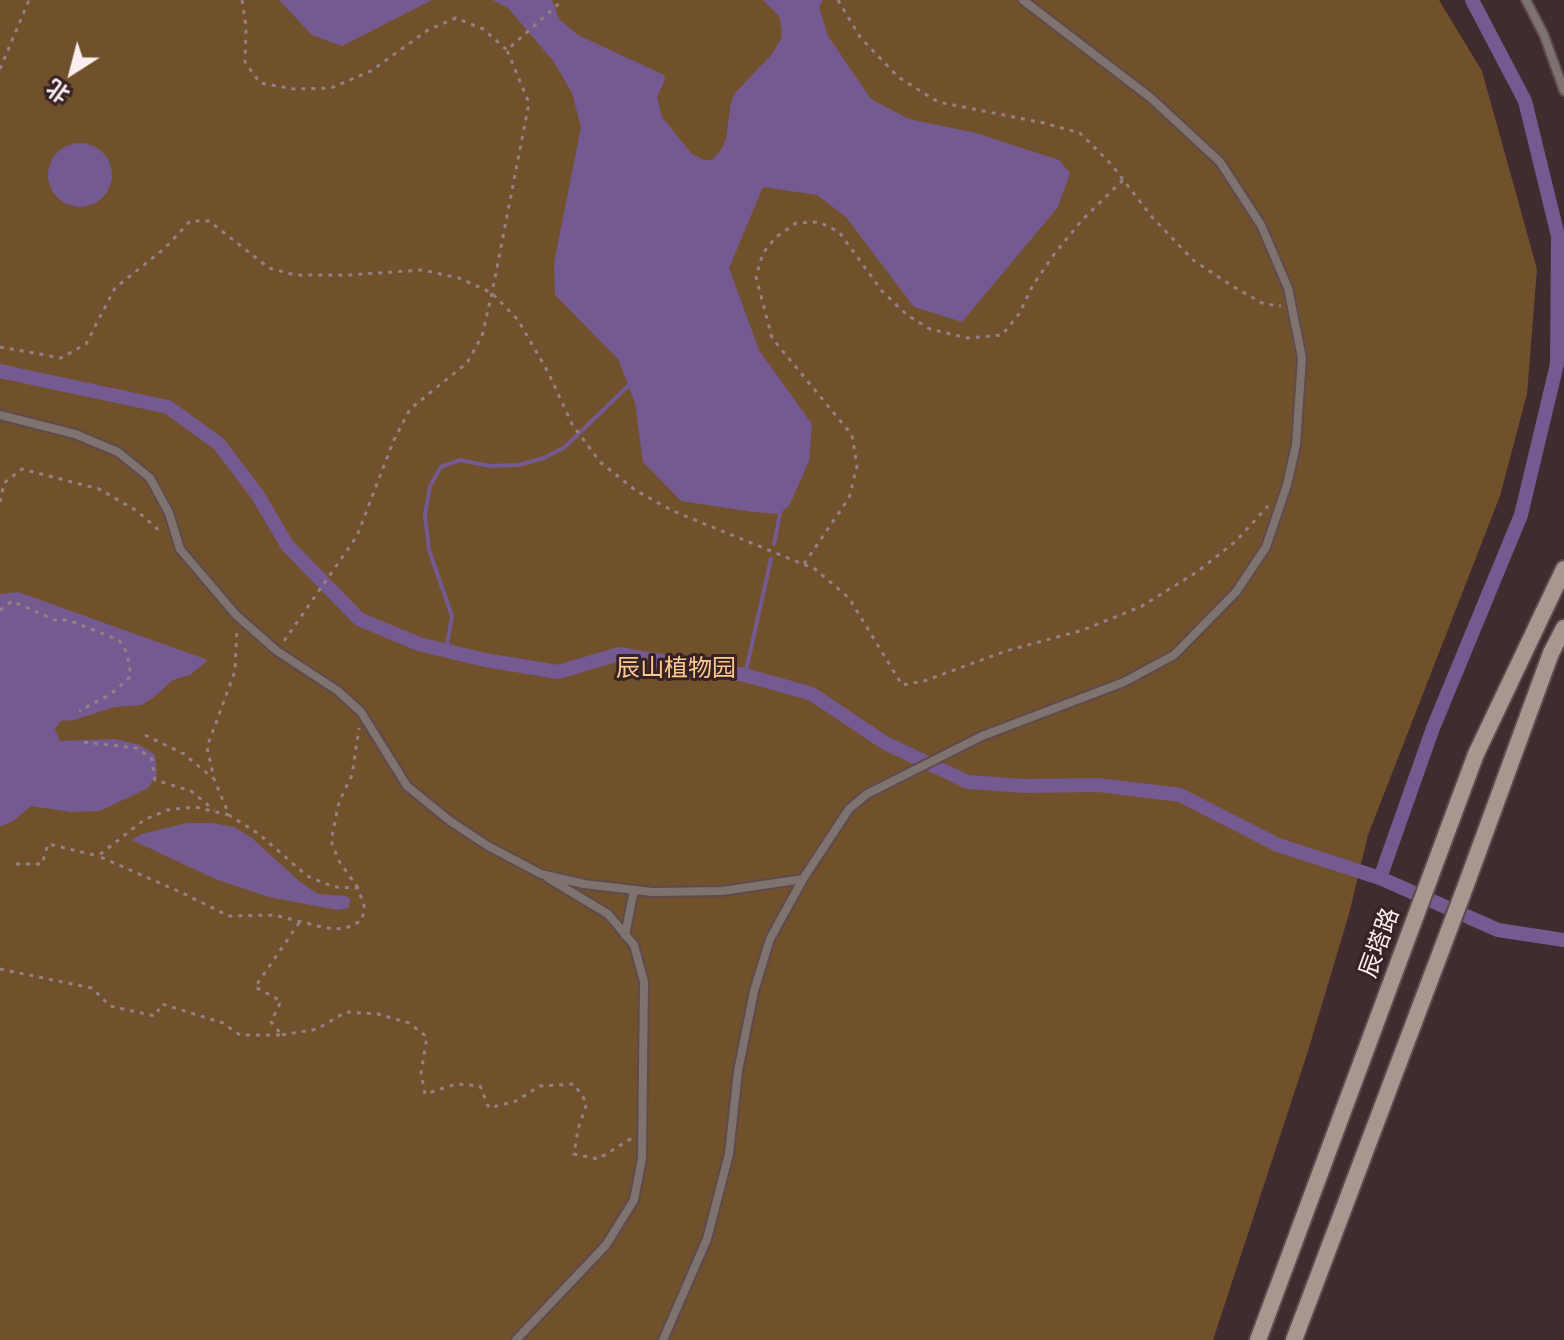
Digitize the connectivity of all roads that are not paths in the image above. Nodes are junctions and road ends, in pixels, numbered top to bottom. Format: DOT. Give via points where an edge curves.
graph roads {
  1 [pos="1023,0"];
  2 [pos="1526,0"];
  3 [pos="1564,91"];
  4 [pos="0,415"];
  5 [pos="1564,569"];
  6 [pos="1564,628"];
  7 [pos="541,874"];
  8 [pos="803,879"];
  9 [pos="634,890"];
  10 [pos="625,935"];
  11 [pos="516,1340"];
  12 [pos="663,1340"];
  13 [pos="1258,1340"];
  14 [pos="1294,1340"];
  1 -- 8 [label="lane" via="1151,98 1220,162 1261,225 1288,288 1302,358 1296,445 1287,485 1266,547 1236,592 1174,655 1124,682 982,736 867,794 849,809"];
  2 -- 3 [label="lane"];
  4 -- 7 [label="lane" via="75,434 118,452 150,478 180,549 236,615 361,712 407,786 488,846"];
  5 -- 13 [label="main road, 辰塔路" via="1476,754"];
  6 -- 14 [label="main road"];
  7 -- 9 [label="lane"];
  7 -- 10 [label="lane" via="608,914"];
  8 -- 9 [label="lane" via="722,891"];
  8 -- 12 [label="lane" via="770,939 754,991 729,1154 707,1239"];
  9 -- 10 [label="lane"];
  10 -- 11 [label="lane" via="634,945 644,982 642,1158 634,1200 606,1245"];
}
